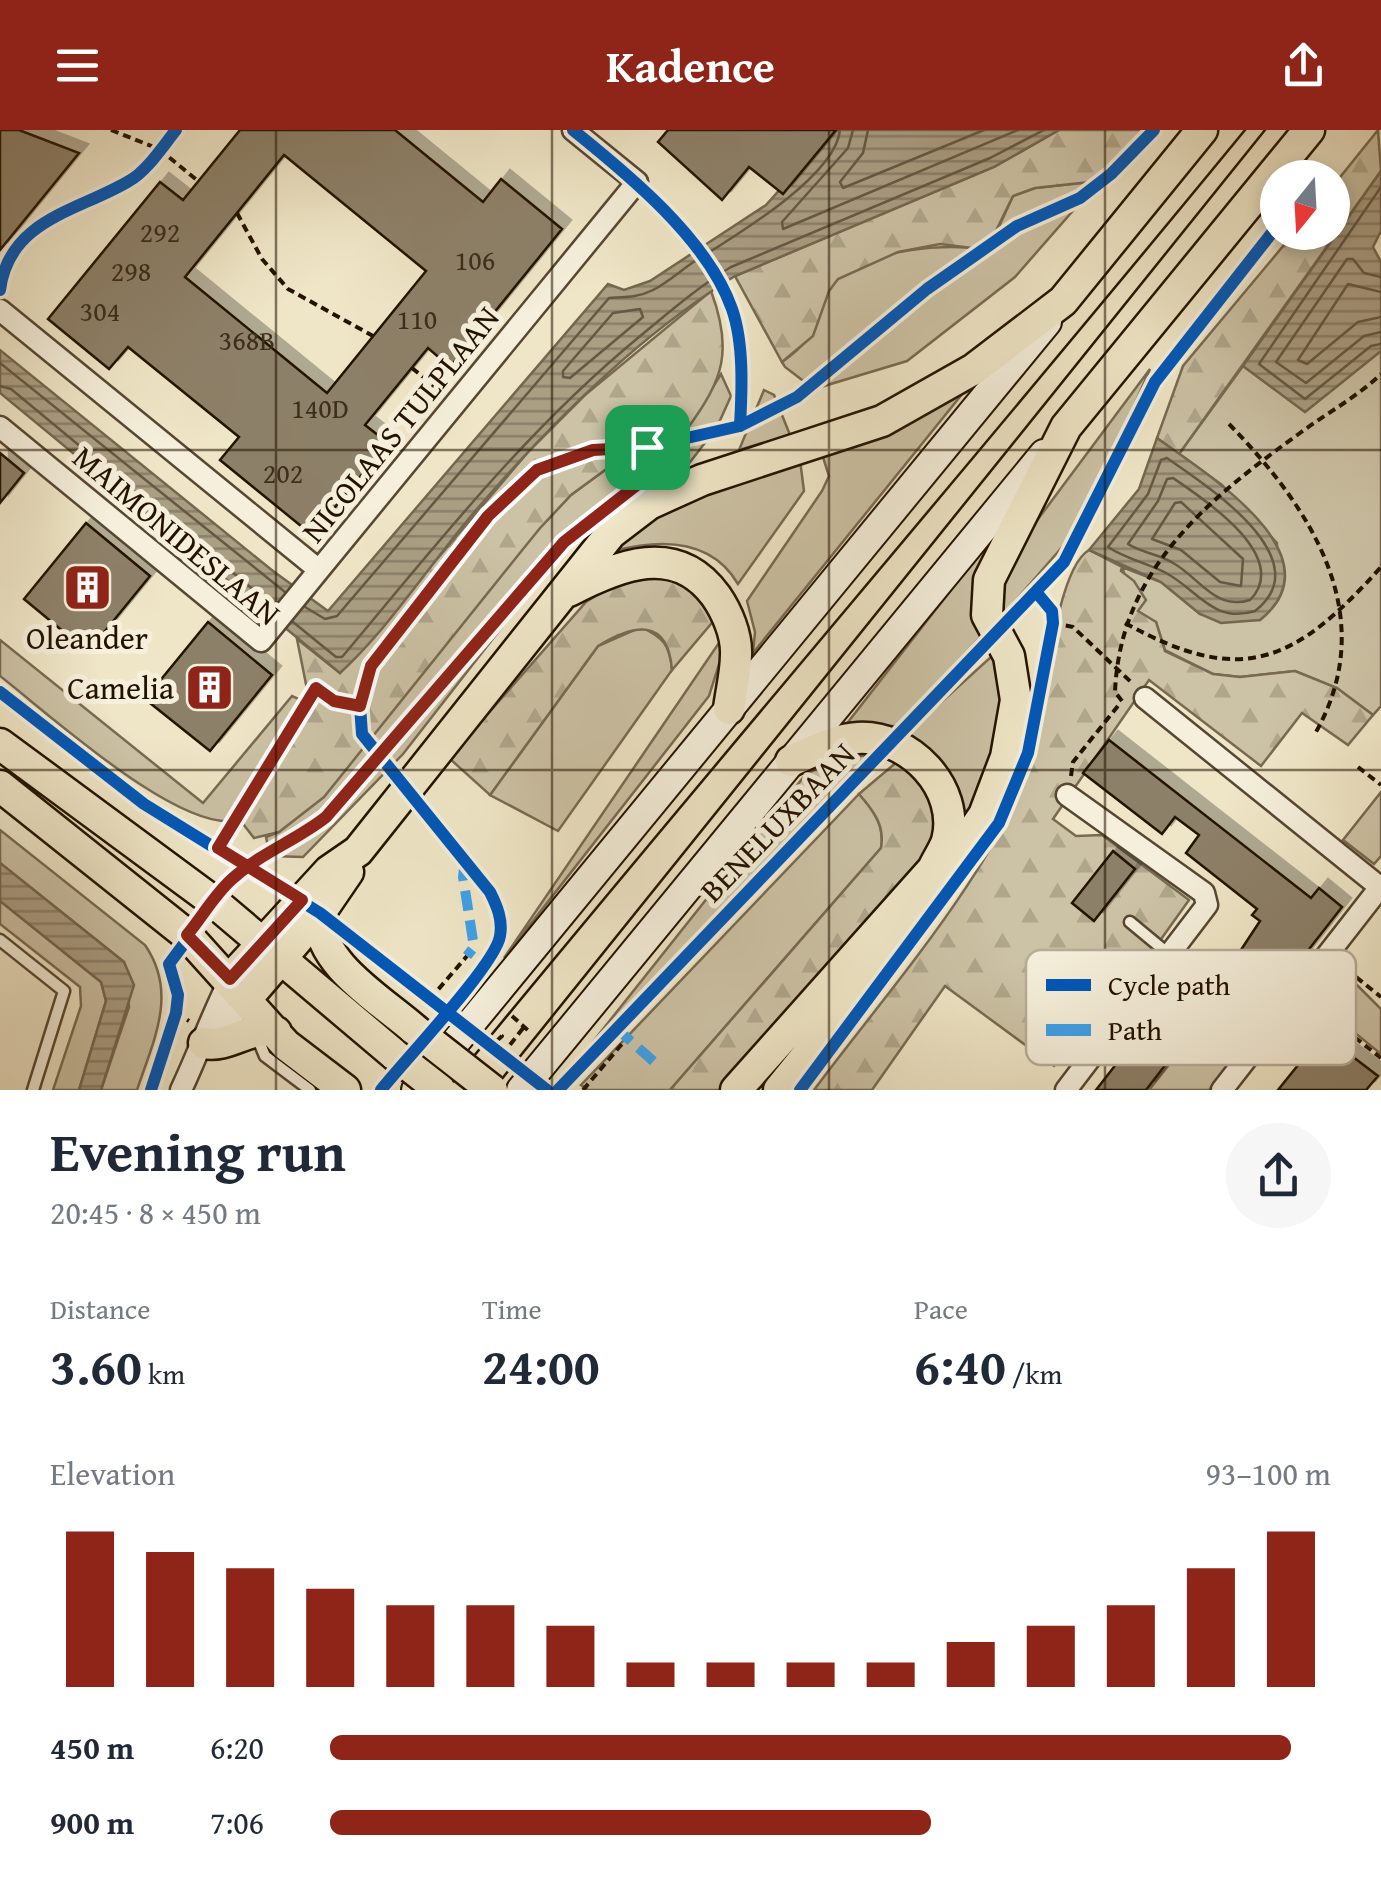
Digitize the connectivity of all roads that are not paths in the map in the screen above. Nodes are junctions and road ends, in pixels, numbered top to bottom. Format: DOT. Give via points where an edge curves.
graph roads {
  1 [pos="573,130"];
  2 [pos="1202,130"];
  3 [pos="1309,130"];
  4 [pos="1064,301"];
  5 [pos="0,310"];
  6 [pos="0,428"];
  7 [pos="1066,428"];
  8 [pos="312,579"];
  9 [pos="566,592"];
  10 [pos="1145,698"];
  11 [pos="729,709"];
  12 [pos="0,744"];
  13 [pos="791,761"];
  14 [pos="0,786"];
  15 [pos="1067,796"];
  16 [pos="358,851"];
  17 [pos="1381,887"];
  18 [pos="320,913"];
  19 [pos="1130,922"];
  20 [pos="0,940"];
  21 [pos="1164,950"];
  22 [pos="1175,950"];
  23 [pos="1332,950"];
  24 [pos="278,954"];
  25 [pos="238,989"];
  26 [pos="265,1031"];
  27 [pos="204,1043"];
  28 [pos="1086,1065"];
  29 [pos="1241,1065"];
  30 [pos="519,1078"];
  31 [pos="33,1090"];
  32 [pos="181,1090"];
  33 [pos="310,1090"];
  34 [pos="344,1090"];
  35 [pos="416,1090"];
  36 [pos="440,1090"];
  37 [pos="492,1090"];
  38 [pos="736,1090"];
  39 [pos="779,1090"];
  40 [pos="1066,1090"];
  41 [pos="1222,1090"];
  1 -- 8 [label="street, NICOLAAS TULPLAAN" via="638,182"];
  2 -- 4 [label="main road"];
  3 -- 7 [label="main road, BENELUXBAAN"];
  4 -- 9 [label="main road" via="974,370 882,421 649,504 610,533"];
  4 -- 11 [label="main road"];
  5 -- 8 [label="street, NICOLAAS TULPLAAN"];
  6 -- 8 [label="street, MAIMONIDESLAAN" via="266,633"];
  7 -- 13 [label="main road, BENELUXBAAN"];
  7 -- 39 [label="main road, BENELUXBAAN" via="989,580 987,615 1009,656 1016,700 1006,757 984,815 888,955"];
  9 -- 11 [label="main road" via="641,561 691,571 726,611 737,652"];
  9 -- 16 [label="main road"];
  10 -- 17 [label="street"];
  11 -- 35 [label="main road"];
  12 -- 24 [label="main road"];
  13 -- 30 [label="main road, BENELUXBAAN"];
  13 -- 38 [label="main road" via="858,738 891,743 933,775 948,838 933,869"];
  14 -- 25 [label="main road" via="187,935"];
  15 -- 22 [label="street" via="1204,893 1206,905"];
  16 -- 18 [label="main road"];
  16 -- 24 [label="main road" via="329,871"];
  17 -- 23 [label="street"];
  18 -- 24 [label="main road"];
  18 -- 37 [label="main road, bridge" via="325,955"];
  19 -- 21 [label="lane"];
  20 -- 31 [label="lane" via="64,991"];
  24 -- 25 [label="main road"];
  24 -- 36 [label="main road, bridge"];
  25 -- 26 [label="main road"];
  25 -- 27 [label="street" via="219,1034"];
  26 -- 27 [label="main road" via="221,1046"];
  26 -- 33 [label="lane" via="266,1056"];
  26 -- 34 [label="main road"];
  27 -- 32 [label="street"];
  28 -- 40 [label="street"];
  29 -- 41 [label="street"];
}
